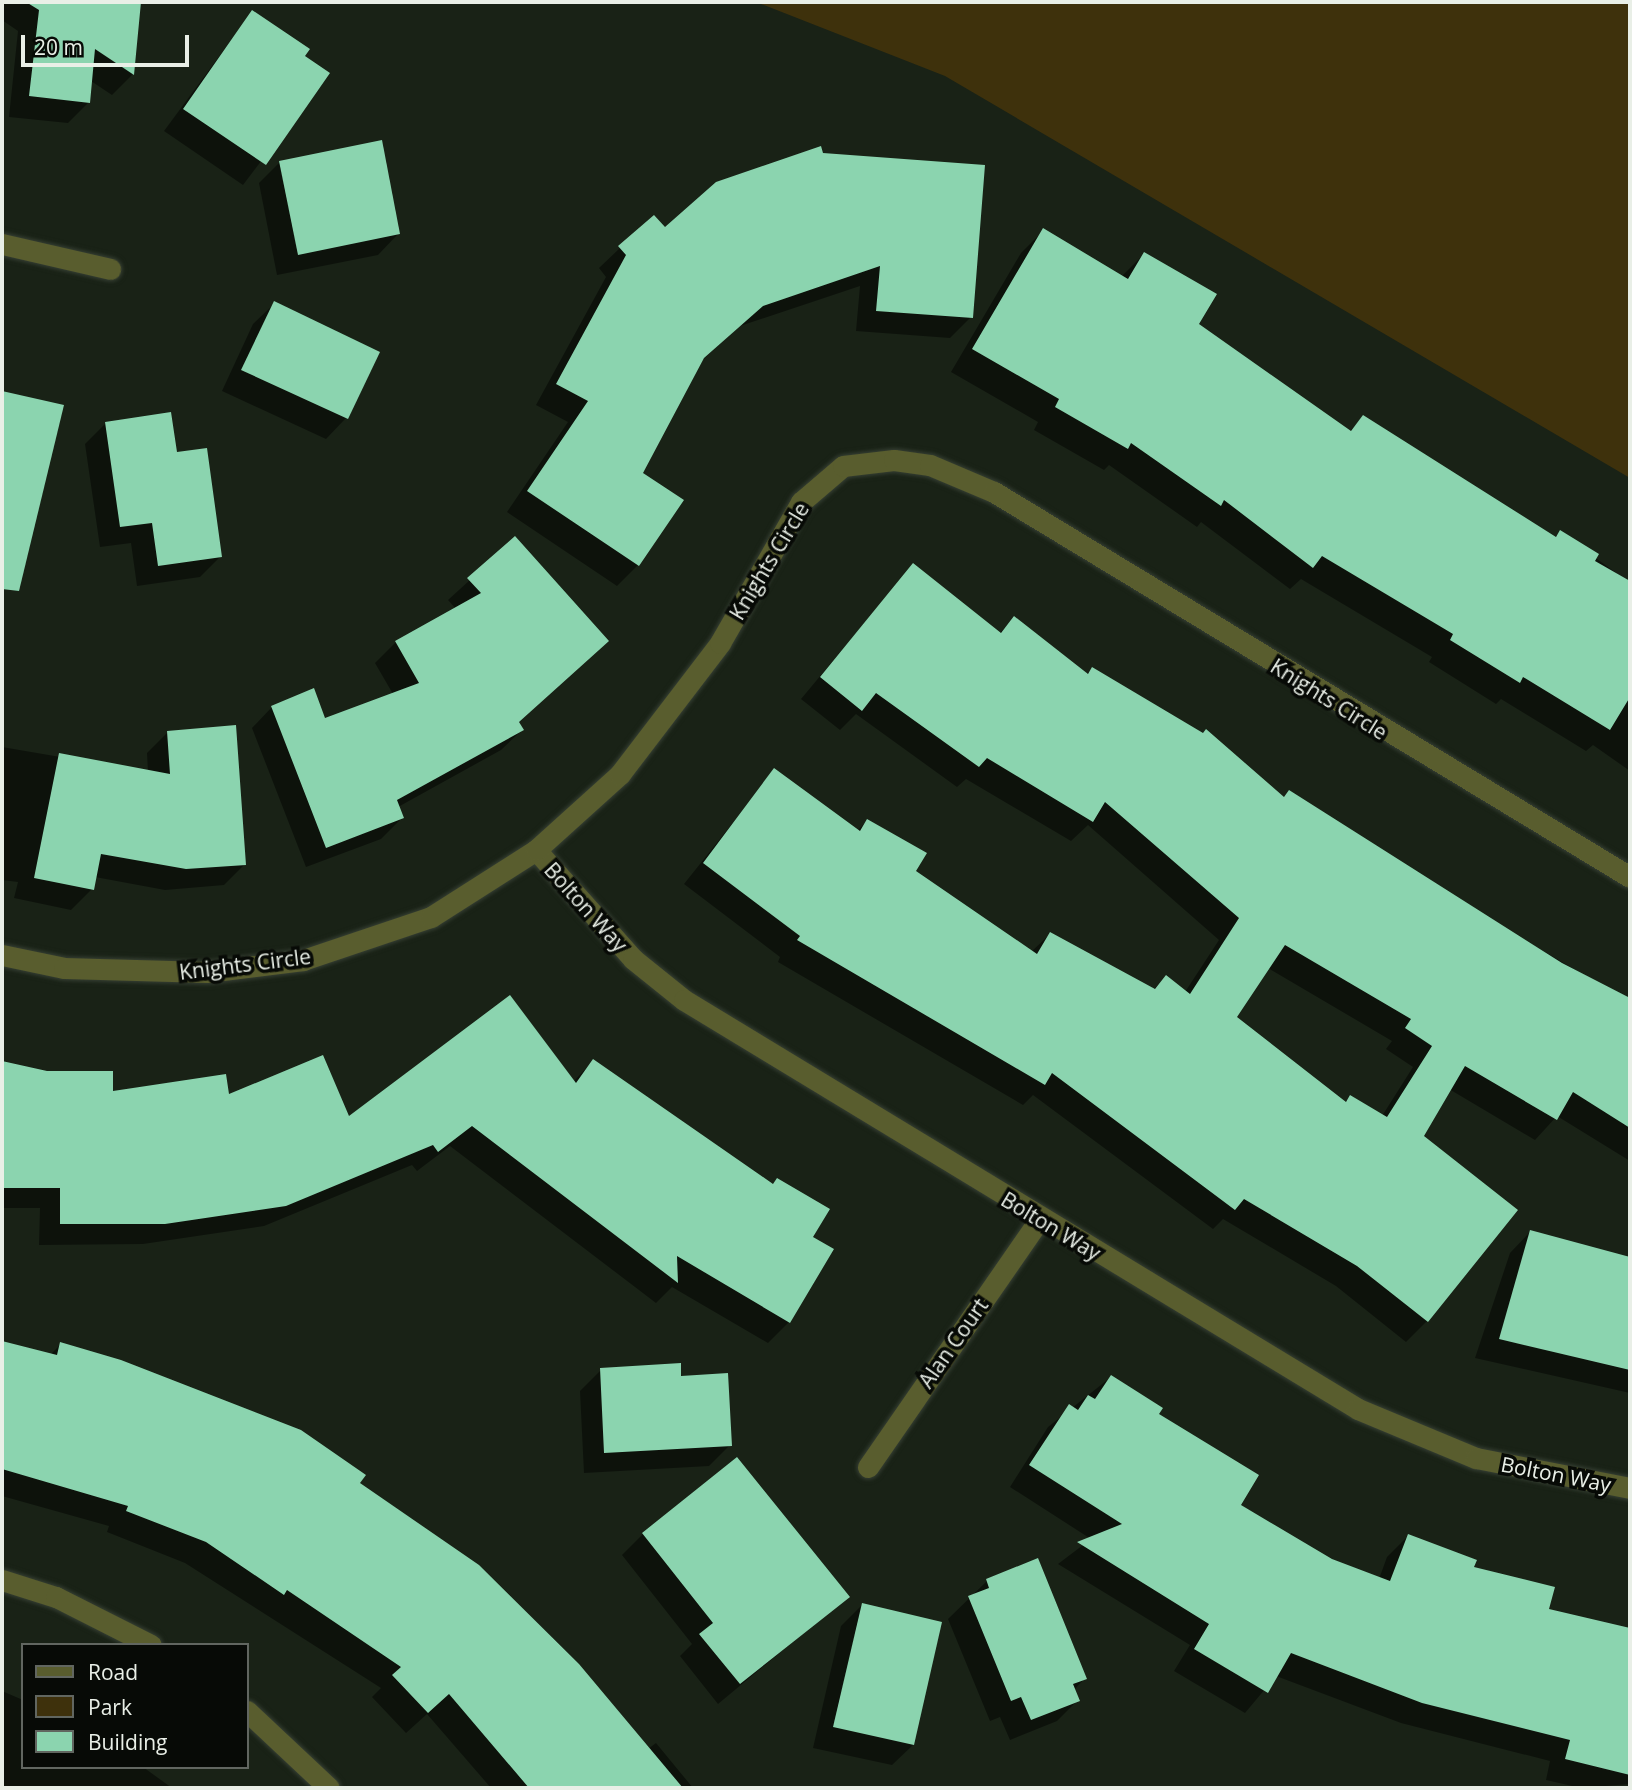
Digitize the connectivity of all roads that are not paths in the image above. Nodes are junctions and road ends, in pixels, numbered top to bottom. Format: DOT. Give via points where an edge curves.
graph roads {
  1 [pos="2,244"];
  2 [pos="110,269"];
  3 [pos="536,850"];
  4 [pos="1630,877"];
  5 [pos="2,955"];
  6 [pos="1039,1220"];
  7 [pos="868,1467"];
  8 [pos="1630,1488"];
  9 [pos="2,1580"];
  10 [pos="147,1643"];
  11 [pos="248,1713"];
  12 [pos="329,1788"];
  1 -- 2 [label="street"];
  3 -- 4 [label="street, Knights Circle" via="620,774 673,712 801,502 844,466 894,460 930,465 994,492"];
  3 -- 5 [label="street, Knights Circle" via="431,917 303,960 137,973"];
  3 -- 6 [label="street, Bolton Way" via="633,960 684,1000"];
  6 -- 7 [label="street, Alan Court"];
  6 -- 8 [label="street, Bolton Way" via="1358,1409 1476,1458"];
  9 -- 10 [label="street" via="56,1597"];
  11 -- 12 [label="street"];
}
